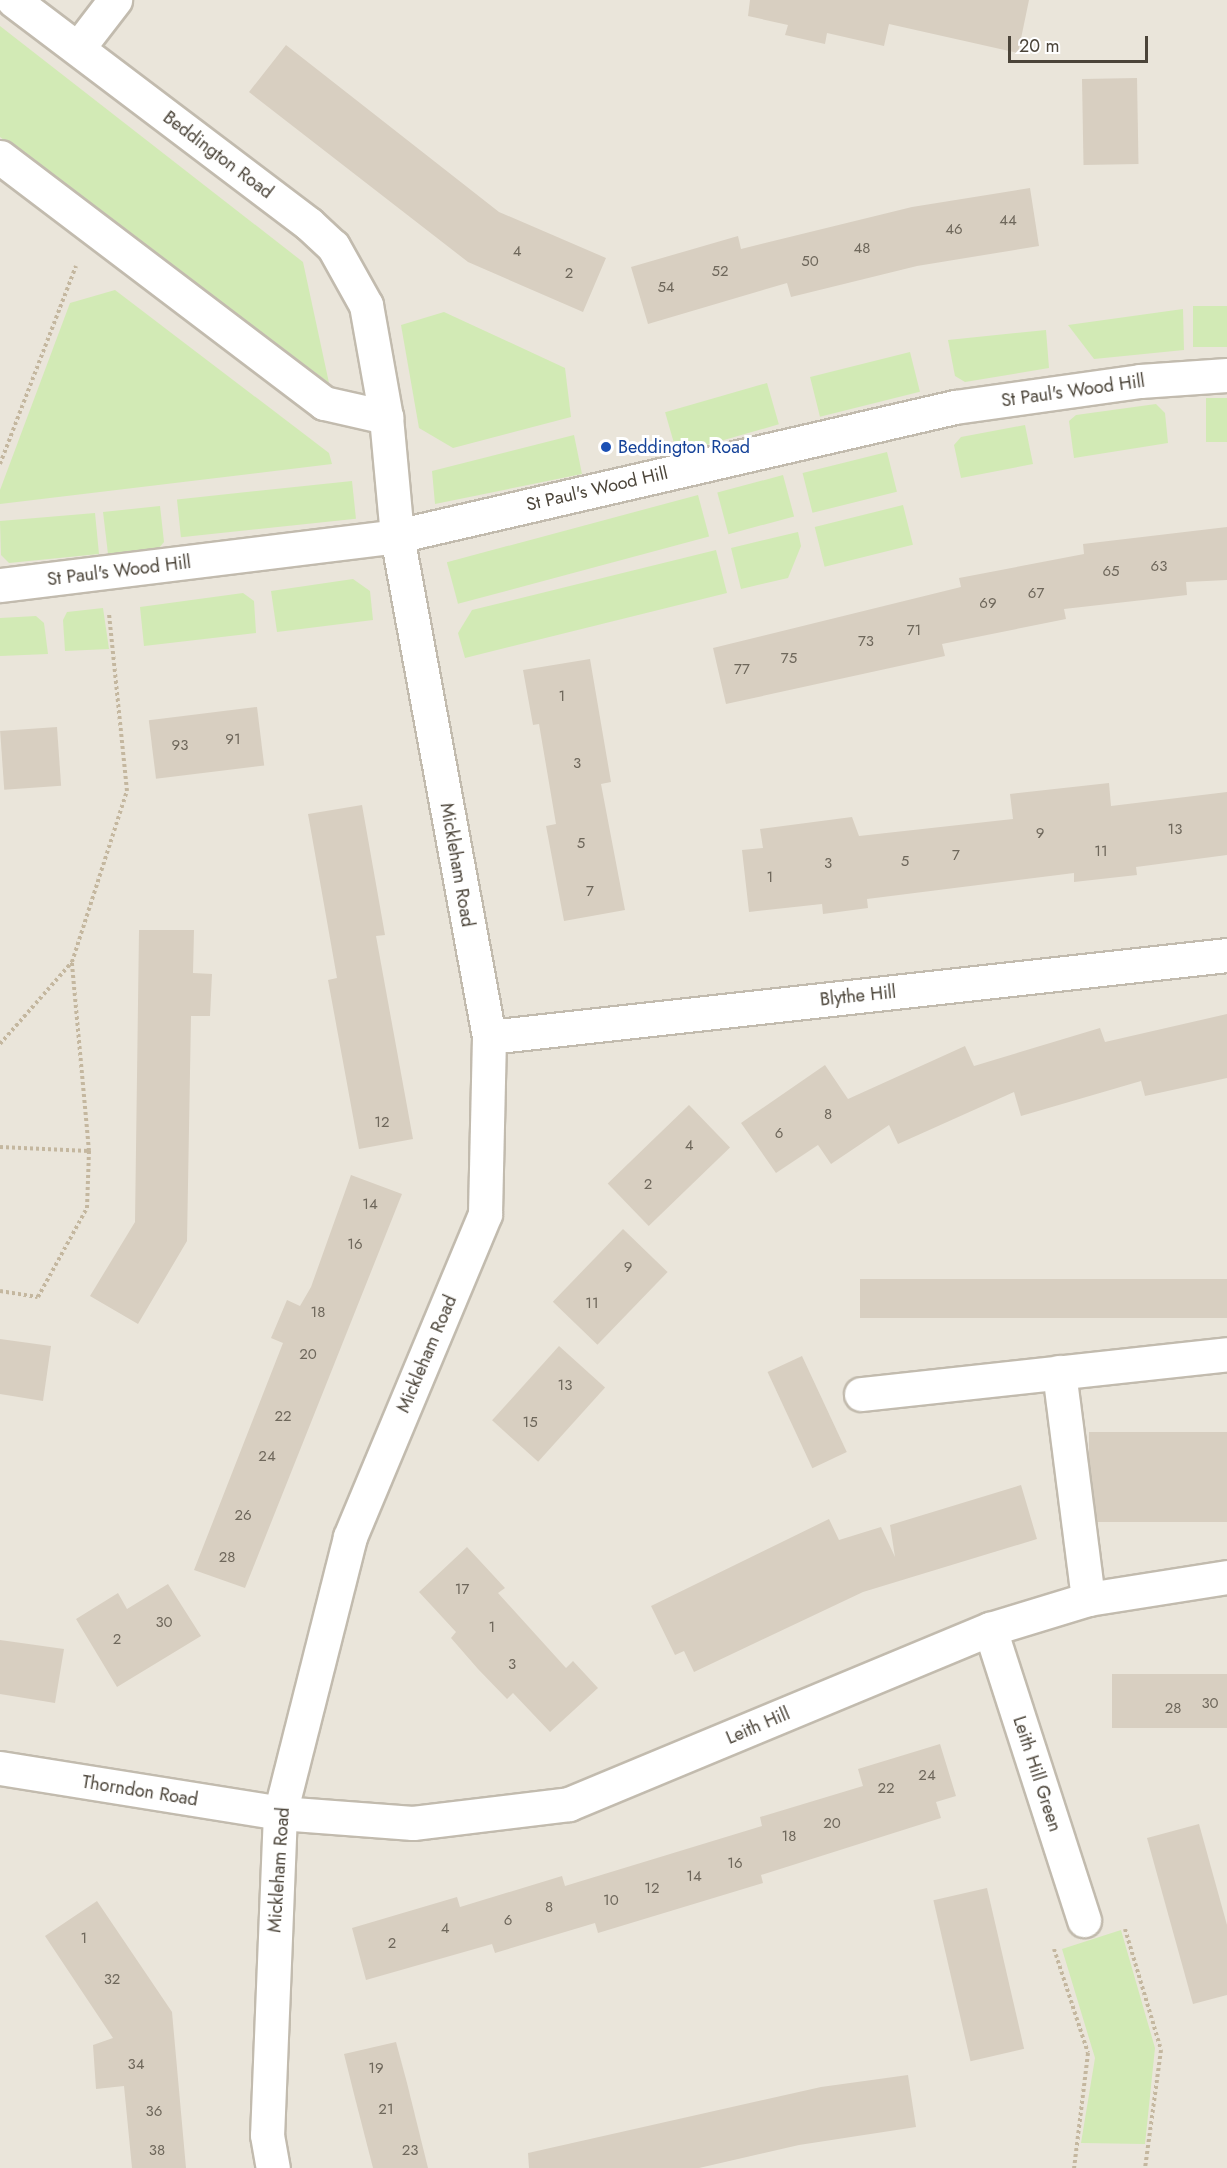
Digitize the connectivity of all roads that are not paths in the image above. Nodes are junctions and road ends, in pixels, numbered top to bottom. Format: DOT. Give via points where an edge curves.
graph roads {
  1 [pos="13,0"];
  2 [pos="115,0"];
  3 [pos="78,48"];
  4 [pos="0,157"];
  5 [pos="1227,375"];
  6 [pos="386,417"];
  7 [pos="397,536"];
  8 [pos="0,585"];
  9 [pos="1227,956"];
  10 [pos="489,1037"];
  11 [pos="1227,1354"];
  12 [pos="1059,1372"];
  13 [pos="861,1394"];
  14 [pos="1227,1577"];
  15 [pos="1088,1599"];
  16 [pos="990,1629"];
  17 [pos="0,1768"];
  18 [pos="280,1813"];
  19 [pos="1084,1920"];
  20 [pos="273,2168"];
  1 -- 3 [label="street, Beddington Road"];
  2 -- 3 [label="street"];
  3 -- 6 [label="street, Beddington Road" via="333,246 366,305"];
  4 -- 6 [label="street" via="324,403"];
  5 -- 7 [label="street, St Paul's Wood Hill" via="1140,381 955,407"];
  6 -- 7 [label="street, Beddington Road"];
  7 -- 8 [label="street, St Paul's Wood Hill"];
  7 -- 10 [label="street, Mickleham Road"];
  9 -- 10 [label="street, Blythe Hill"];
  10 -- 18 [label="street, Mickleham Road" via="485,1214 350,1537"];
  11 -- 12 [label="street"];
  12 -- 13 [label="street"];
  12 -- 15 [label="street"];
  14 -- 15 [label="street, Leith Hill"];
  15 -- 16 [label="street, Leith Hill"];
  16 -- 18 [label="street, Leith Hill" via="569,1804 413,1823"];
  16 -- 19 [label="street, Leith Hill Green"];
  17 -- 18 [label="street, Thorndon Road"];
  18 -- 20 [label="street, Mickleham Road" via="267,2135"];
}
